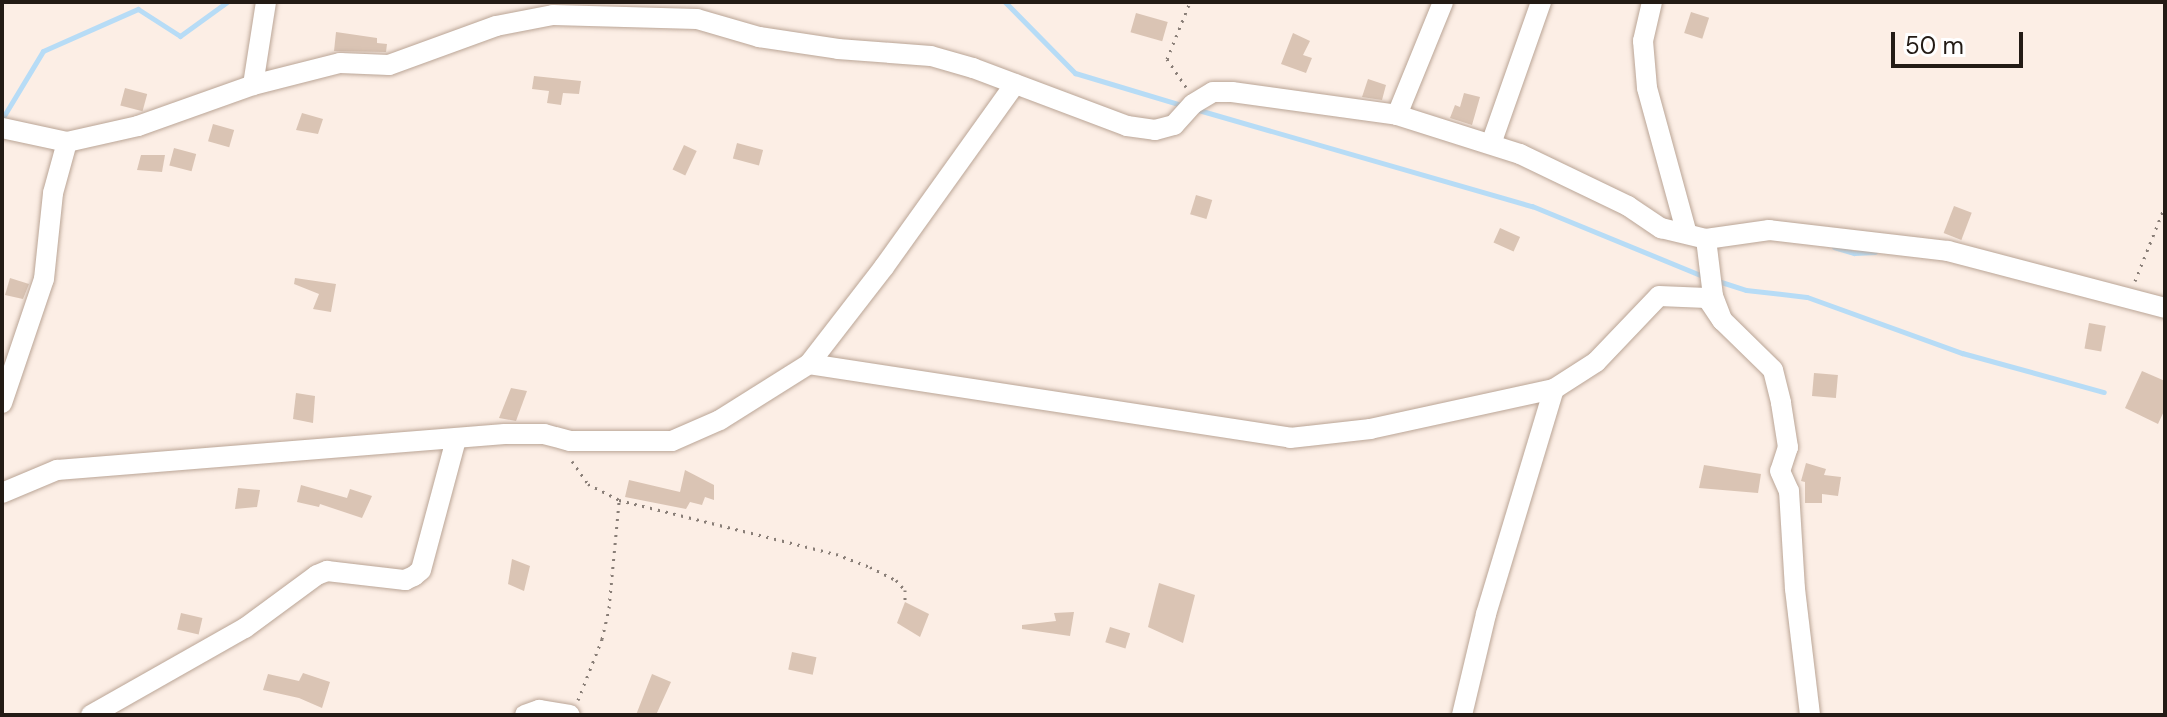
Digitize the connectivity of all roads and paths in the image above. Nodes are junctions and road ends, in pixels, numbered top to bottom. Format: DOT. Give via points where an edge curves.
graph roads {
  1 [pos="266,2"];
  2 [pos="1190,2"];
  3 [pos="1443,2"];
  4 [pos="1541,2"];
  5 [pos="1652,2"];
  6 [pos="1015,84"];
  7 [pos="253,85"];
  8 [pos="1191,106"];
  9 [pos="1397,115"];
  10 [pos="2,128"];
  11 [pos="67,142"];
  12 [pos="1491,144"];
  13 [pos="2165,206"];
  14 [pos="1697,236"];
  15 [pos="2129,300"];
  16 [pos="2165,308"];
  17 [pos="1722,320"];
  18 [pos="809,364"];
  19 [pos="1554,389"];
  20 [pos="2,403"];
  21 [pos="456,439"];
  22 [pos="570,441"];
  23 [pos="2,493"];
  24 [pos="619,500"];
  25 [pos="905,602"];
  26 [pos="574,709"];
  27 [pos="91,715"];
  28 [pos="525,715"];
  29 [pos="1462,715"];
  30 [pos="1810,715"];
  1 -- 7 [label="street"];
  2 -- 8 [label="path" via="1167,59"];
  3 -- 9 [label="street"];
  4 -- 12 [label="street"];
  5 -- 14 [label="street" via="1643,41 1647,88"];
  6 -- 7 [label="street" via="931,56 759,37 697,19 585,14 496,26 389,65 340,63"];
  6 -- 8 [label="street" via="1127,126 1155,130 1174,125"];
  6 -- 18 [label="street"];
  7 -- 11 [label="street" via="138,126"];
  8 -- 9 [label="street" via="1213,92 1232,92"];
  9 -- 12 [label="street"];
  10 -- 11 [label="street"];
  11 -- 20 [label="street" via="53,193 44,279"];
  12 -- 14 [label="street" via="1616,200 1661,228"];
  13 -- 15 [label="path"];
  14 -- 15 [label="street" via="1769,230 1948,251"];
  14 -- 17 [label="street"];
  15 -- 16 [label="street"];
  17 -- 19 [label="street" via="1707,298 1659,296 1596,362"];
  17 -- 30 [label="street" via="1773,370 1781,403 1788,447 1780,471 1789,491"];
  18 -- 19 [label="street" via="1290,438 1370,429"];
  18 -- 22 [label="street" via="720,420 672,441"];
  19 -- 29 [label="street" via="1486,614"];
  21 -- 22 [label="street" via="544,434"];
  21 -- 23 [label="street" via="57,470"];
  21 -- 27 [label="street" via="421,570 414,576 405,580 327,571 317,575 245,628"];
  22 -- 24 [label="path" via="572,466 588,484"];
  24 -- 25 [label="path" via="836,554 896,580 905,590"];
  24 -- 26 [label="path" via="609,608"];
  26 -- 28 [label="street"];
}
